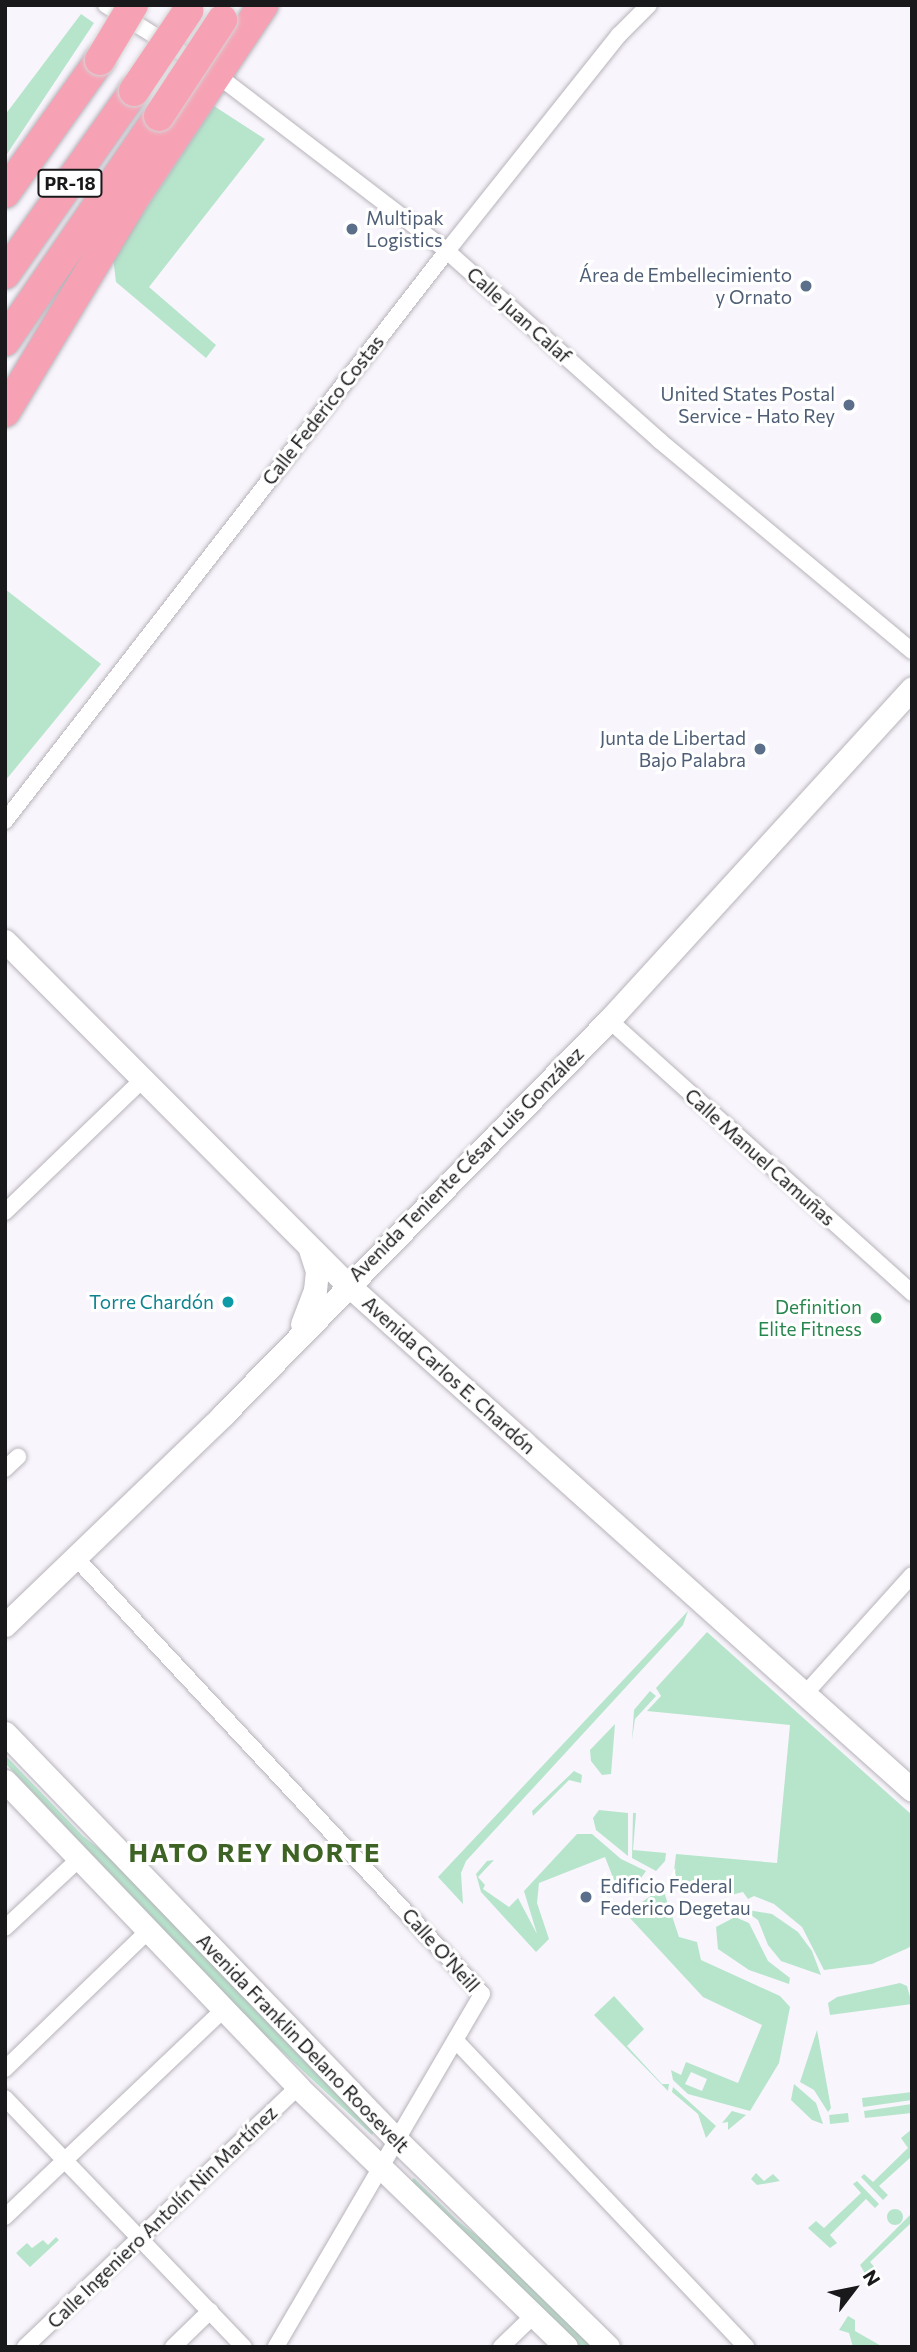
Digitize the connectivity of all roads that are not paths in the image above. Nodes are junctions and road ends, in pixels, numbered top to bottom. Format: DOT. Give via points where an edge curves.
graph roads {
  1 [pos="106,5"];
  2 [pos="133,5"];
  3 [pos="263,5"];
  4 [pos="649,5"];
  5 [pos="190,7"];
  6 [pos="229,10"];
  7 [pos="217,75"];
  8 [pos="11,182"];
  9 [pos="447,251"];
  10 [pos="5,274"];
  11 [pos="5,341"];
  12 [pos="5,412"];
  13 [pos="912,651"];
  14 [pos="912,688"];
  15 [pos="5,821"];
  16 [pos="5,941"];
  17 [pos="609,1020"];
  18 [pos="143,1079"];
  19 [pos="5,1212"];
  20 [pos="308,1244"];
  21 [pos="347,1284"];
  22 [pos="912,1293"];
  23 [pos="292,1342"];
  24 [pos="18,1457"];
  25 [pos="5,1469"];
  26 [pos="77,1559"];
  27 [pos="912,1575"];
  28 [pos="5,1625"];
  29 [pos="804,1695"];
  30 [pos="5,1733"];
  31 [pos="5,1781"];
  32 [pos="912,1790"];
  33 [pos="79,1859"];
  34 [pos="5,1928"];
  35 [pos="147,1932"];
  36 [pos="223,2010"];
  37 [pos="458,2043"];
  38 [pos="5,2069"];
  39 [pos="298,2087"];
  40 [pos="5,2098"];
  41 [pos="400,2143"];
  42 [pos="65,2161"];
  43 [pos="384,2170"];
  44 [pos="5,2217"];
  45 [pos="140,2239"];
  46 [pos="210,2311"];
  47 [pos="534,2315"];
  48 [pos="25,2347"];
  49 [pos="173,2347"];
  50 [pos="244,2347"];
  51 [pos="276,2347"];
  52 [pos="501,2347"];
  53 [pos="566,2347"];
  54 [pos="608,2347"];
  55 [pos="746,2347"];
  1 -- 7 [label="street, Calle Juan Calaf"];
  2 -- 8 [label="highway, PR-18, bridge" via="100,60"];
  3 -- 7 [label="highway"];
  4 -- 9 [label="street, Calle Federico Costas" via="619,35"];
  5 -- 10 [label="highway, PR-18, bridge"];
  6 -- 11 [label="highway, bridge"];
  7 -- 9 [label="street, Calle Juan Calaf"];
  7 -- 12 [label="highway" via="136,195"];
  9 -- 13 [label="street, Calle Juan Calaf" via="660,441"];
  9 -- 15 [label="street, Calle Federico Costas"];
  14 -- 17 [label="street, Avenida Teniente César Luis González"];
  16 -- 18 [label="street, Avenida Carlos E. Chardón"];
  17 -- 21 [label="street, Avenida Teniente César Luis González"];
  17 -- 22 [label="street, Calle Manuel Camuñas"];
  18 -- 19 [label="street"];
  18 -- 20 [label="street, Avenida Carlos E. Chardón"];
  20 -- 21 [label="street, Avenida Carlos E. Chardón"];
  20 -- 23 [label="street" via="317,1271 315,1290"];
  21 -- 23 [label="street, Avenida Teniente César Luis González"];
  21 -- 29 [label="street, Avenida Carlos E. Chardón"];
  23 -- 26 [label="street, Avenida Teniente César Luis González"];
  24 -- 25 [label="street"];
  26 -- 28 [label="street, Avenida Teniente César Luis González"];
  26 -- 37 [label="street, Calle O'Neill" via="480,1989 482,2000"];
  27 -- 29 [label="street"];
  29 -- 32 [label="street, Avenida Carlos E. Chardón"];
  30 -- 41 [label="street, Avenida Franklin Delano Roosevelt"];
  31 -- 33 [label="street, Avenida Franklin Delano Roosevelt"];
  33 -- 34 [label="street"];
  33 -- 35 [label="street, Avenida Franklin Delano Roosevelt"];
  35 -- 36 [label="street, Avenida Franklin Delano Roosevelt"];
  35 -- 38 [label="street"];
  36 -- 39 [label="street, Avenida Franklin Delano Roosevelt"];
  36 -- 42 [label="street"];
  37 -- 41 [label="street, Calle O'Neill"];
  37 -- 55 [label="street"];
  39 -- 43 [label="street, Avenida Franklin Delano Roosevelt"];
  39 -- 45 [label="street, Calle Ingeniero Antolín Nin Martínez"];
  40 -- 42 [label="street"];
  41 -- 43 [label="street, Calle O'Neill"];
  41 -- 54 [label="street, Avenida Franklin Delano Roosevelt"];
  42 -- 44 [label="street"];
  42 -- 45 [label="street"];
  43 -- 47 [label="street, Avenida Franklin Delano Roosevelt"];
  43 -- 51 [label="street, Calle O'Neill"];
  45 -- 46 [label="street"];
  45 -- 48 [label="street, Calle Ingeniero Antolín Nin Martínez"];
  46 -- 49 [label="street"];
  46 -- 50 [label="street"];
  47 -- 52 [label="street"];
  47 -- 53 [label="street, Avenida Franklin Delano Roosevelt"];
}
